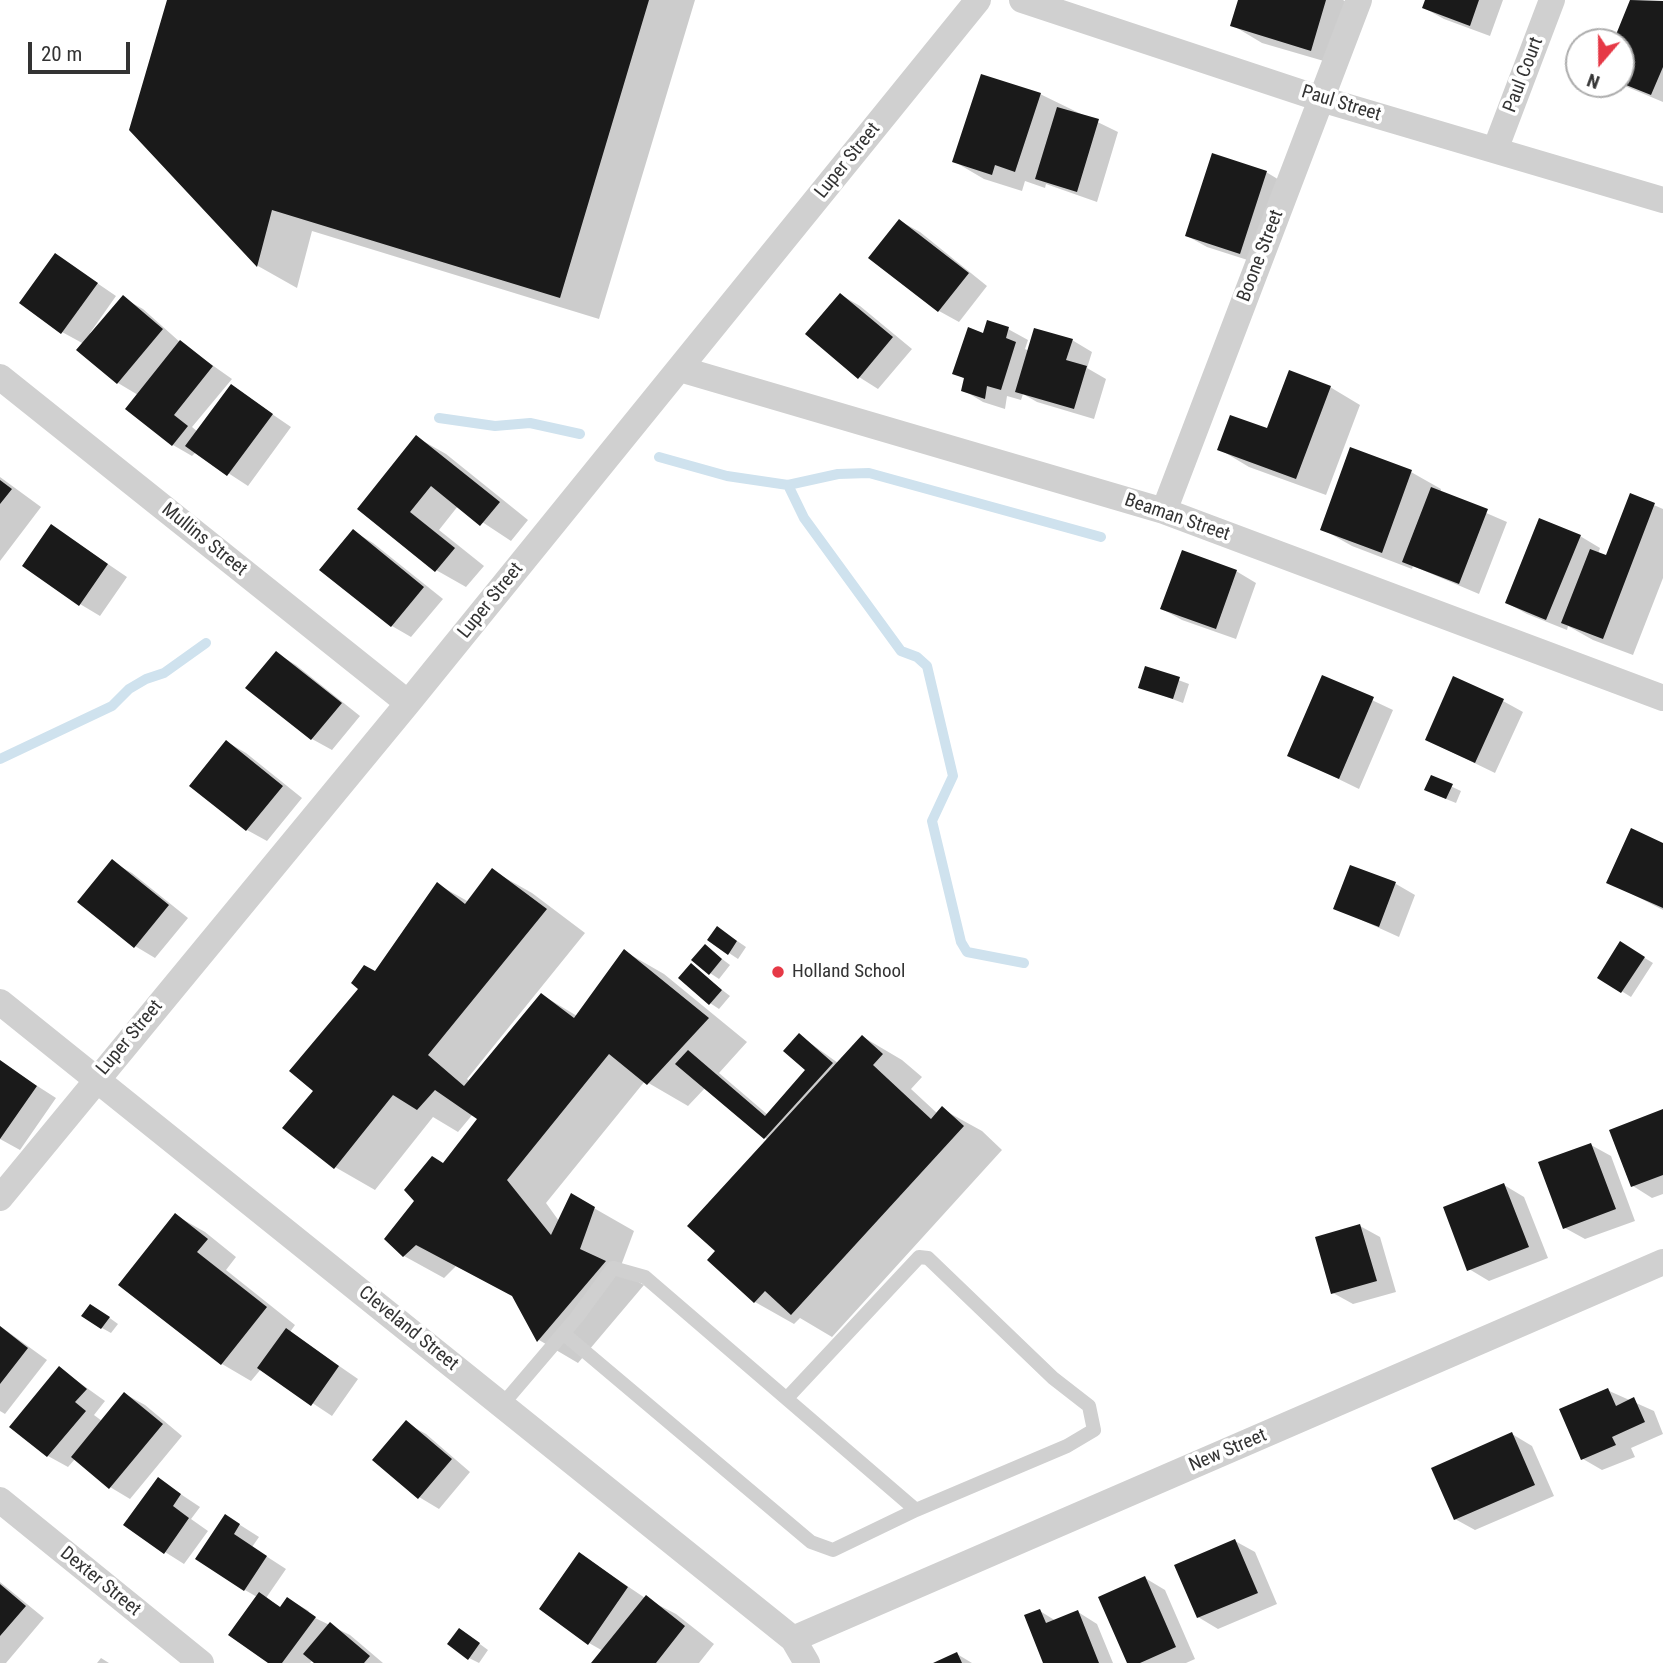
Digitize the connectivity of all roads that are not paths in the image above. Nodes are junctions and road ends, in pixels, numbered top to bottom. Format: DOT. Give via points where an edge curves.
graph roads {
  1 [pos="978,0"];
  2 [pos="1022,0"];
  3 [pos="1359,0"];
  4 [pos="1552,0"];
  5 [pos="1321,99"];
  6 [pos="1495,150"];
  7 [pos="1663,200"];
  8 [pos="680,369"];
  9 [pos="0,377"];
  10 [pos="1164,511"];
  11 [pos="1663,698"];
  12 [pos="408,703"];
  13 [pos="0,1002"];
  14 [pos="97,1078"];
  15 [pos="0,1198"];
  16 [pos="1663,1262"];
  17 [pos="563,1333"];
  18 [pos="788,1397"];
  19 [pos="502,1405"];
  20 [pos="0,1500"];
  21 [pos="916,1510"];
  22 [pos="793,1639"];
  23 [pos="201,1663"];
  24 [pos="807,1663"];
  1 -- 8 [label="street, Luper Street"];
  2 -- 5 [label="street, Paul Street"];
  3 -- 5 [label="street, Boone Street"];
  4 -- 6 [label="street, Paul Court"];
  5 -- 6 [label="street, Paul Street"];
  5 -- 10 [label="street, Boone Street"];
  6 -- 7 [label="street, Paul Street"];
  8 -- 10 [label="street, Beaman Street"];
  8 -- 12 [label="street, Luper Street"];
  9 -- 12 [label="street, Mullins Street"];
  10 -- 11 [label="street, Beaman Street"];
  12 -- 14 [label="street, Luper Street"];
  13 -- 14 [label="street, Cleveland Street"];
  14 -- 15 [label="street, Luper Street"];
  14 -- 19 [label="street, Cleveland Street"];
  16 -- 22 [label="street, New Street"];
  17 -- 18 [label="lane" via="612,1268 631,1271 645,1277"];
  17 -- 19 [label="lane"];
  17 -- 21 [label="lane" via="811,1542 833,1550"];
  18 -- 21 [label="lane"];
  18 -- 21 [label="lane" via="919,1257 928,1258 1053,1378 1089,1406 1094,1430 1067,1446"];
  19 -- 22 [label="street, Cleveland Street"];
  20 -- 23 [label="street, Dexter Street"];
  22 -- 24 [label="street, Cleveland Street"];
}
